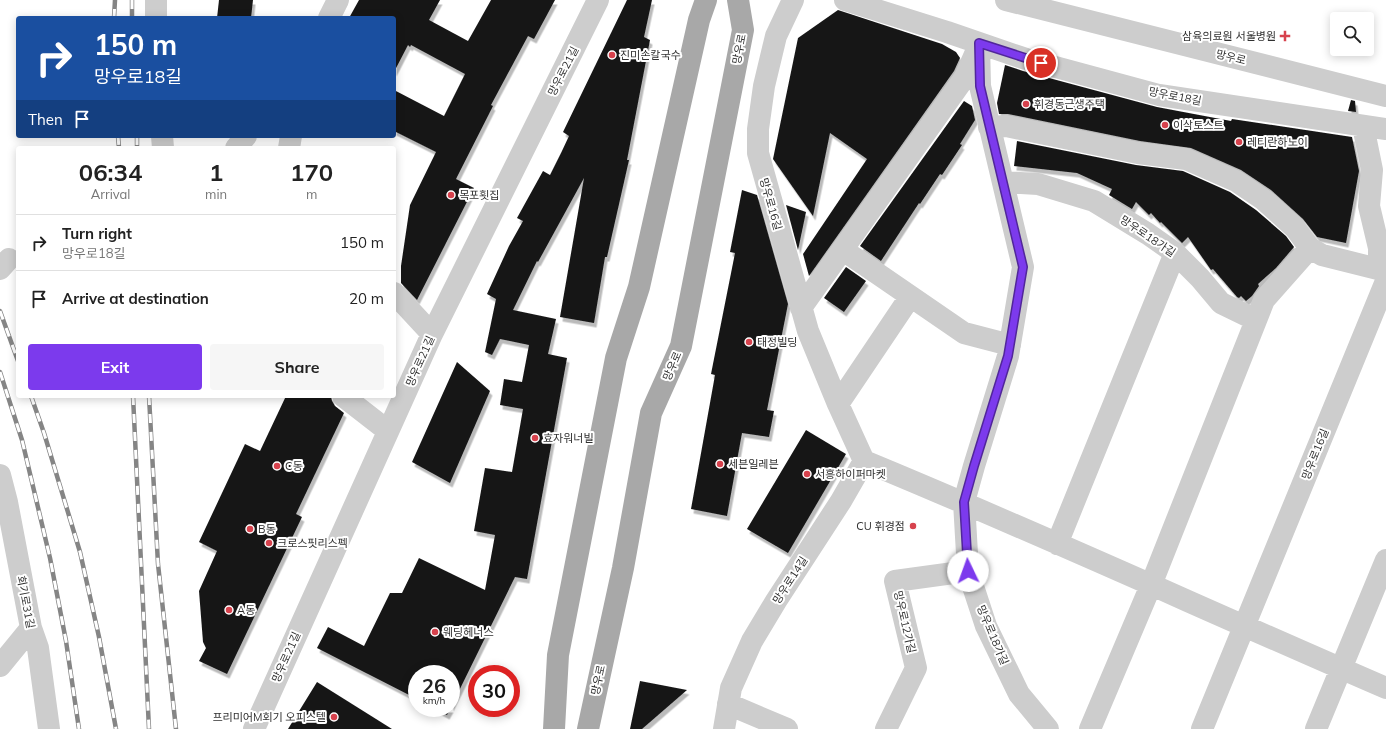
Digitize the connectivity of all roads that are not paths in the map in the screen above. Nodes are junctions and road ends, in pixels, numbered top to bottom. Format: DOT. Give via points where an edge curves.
graph roads {
  1 [pos="156,0"];
  2 [pos="338,0"];
  3 [pos="598,0"];
  4 [pos="706,0"];
  5 [pos="738,0"];
  6 [pos="793,0"];
  7 [pos="845,0"];
  8 [pos="1006,0"];
  9 [pos="156,16"];
  10 [pos="331,16"];
  11 [pos="979,43"];
  12 [pos="1386,96"];
  13 [pos="1363,126"];
  14 [pos="989,127"];
  15 [pos="1386,129"];
  16 [pos="244,138"];
  17 [pos="238,146"];
  18 [pos="1003,182"];
  19 [pos="1310,248"];
  20 [pos="843,250"];
  21 [pos="1175,253"];
  22 [pos="1384,274"];
  23 [pos="396,295"];
  24 [pos="910,297"];
  25 [pos="801,308"];
  26 [pos="1256,320"];
  27 [pos="432,334"];
  28 [pos="1010,344"];
  29 [pos="346,398"];
  30 [pos="838,404"];
  31 [pos="388,431"];
  32 [pos="864,461"];
  33 [pos="0,475"];
  34 [pos="964,502"];
  35 [pos="1057,544"];
  36 [pos="1386,560"];
  37 [pos="968,571"];
  38 [pos="1151,585"];
  39 [pos="1244,627"];
  40 [pos="31,628"];
  41 [pos="0,666"];
  42 [pos="1342,669"];
  43 [pos="1386,688"];
  44 [pos="728,704"];
  45 [pos="49,729"];
  46 [pos="254,729"];
  47 [pos="554,729"];
  48 [pos="588,729"];
  49 [pos="724,729"];
  50 [pos="787,729"];
  51 [pos="886,729"];
  52 [pos="1048,729"];
  53 [pos="1090,729"];
  54 [pos="1202,729"];
  55 [pos="1316,729"];
  1 -- 9 [label="street"];
  2 -- 10 [label="street"];
  3 -- 27 [label="street, 망우로21길"];
  4 -- 47 [label="main road" via="699,20 639,287 616,358 559,648"];
  5 -- 48 [label="main road, 망우로" via="743,30 680,346 651,413"];
  6 -- 25 [label="street, 망우로16길" via="776,36 767,72 758,129 758,153"];
  7 -- 11 [label="street, 망우로18길"];
  8 -- 12 [label="street, 망우로"];
  11 -- 13 [label="street, 망우로18길" via="1026,59 1159,94"];
  11 -- 14 [label="street, 망우로18가길" via="980,86"];
  11 -- 20 [label="street" via="965,77"];
  13 -- 15 [label="street, 망우로18길"];
  13 -- 22 [label="street" via="1372,170 1369,206"];
  14 -- 18 [label="street, 망우로18가길"];
  14 -- 19 [label="street" via="1006,126 1138,153 1186,158 1236,181 1264,200 1295,228"];
  16 -- 17 [label="street"];
  18 -- 21 [label="street, 망우로18가길" via="1038,184 1094,202"];
  18 -- 28 [label="street, 망우로18가길" via="1023,267"];
  19 -- 22 [label="street" via="1322,255"];
  19 -- 26 [label="street" via="1264,300"];
  20 -- 24 [label="street"];
  20 -- 25 [label="street"];
  21 -- 26 [label="street, 망우로18가길" via="1221,303"];
  21 -- 35 [label="street"];
  22 -- 39 [label="street, 망우로16길"];
  23 -- 27 [label="street"];
  24 -- 28 [label="street" via="964,333"];
  24 -- 30 [label="street"];
  25 -- 30 [label="street, 망우로16길"];
  26 -- 38 [label="street"];
  27 -- 31 [label="street, 망우로21길"];
  28 -- 34 [label="street, 망우로18가길"];
  29 -- 31 [label="street"];
  30 -- 32 [label="street, 망우로16길"];
  31 -- 46 [label="street, 망우로21길"];
  32 -- 34 [label="street"];
  32 -- 44 [label="street, 망우로14길" via="752,641 731,688"];
  33 -- 40 [label="street, 회기로31길"];
  34 -- 35 [label="street"];
  34 -- 37 [label="street, 망우로18가길"];
  35 -- 38 [label="street"];
  36 -- 42 [label="street"];
  37 -- 51 [label="street, 망우로12가길" via="895,581 916,668"];
  37 -- 52 [label="street, 망우로18가길" via="986,626 1020,694"];
  38 -- 39 [label="street"];
  38 -- 53 [label="street"];
  39 -- 42 [label="street"];
  39 -- 54 [label="street"];
  40 -- 41 [label="street"];
  40 -- 45 [label="street, 회기로31길" via="38,648"];
  42 -- 43 [label="street"];
  42 -- 55 [label="street"];
  44 -- 49 [label="street, 망우로14길"];
  44 -- 50 [label="street"];
}
